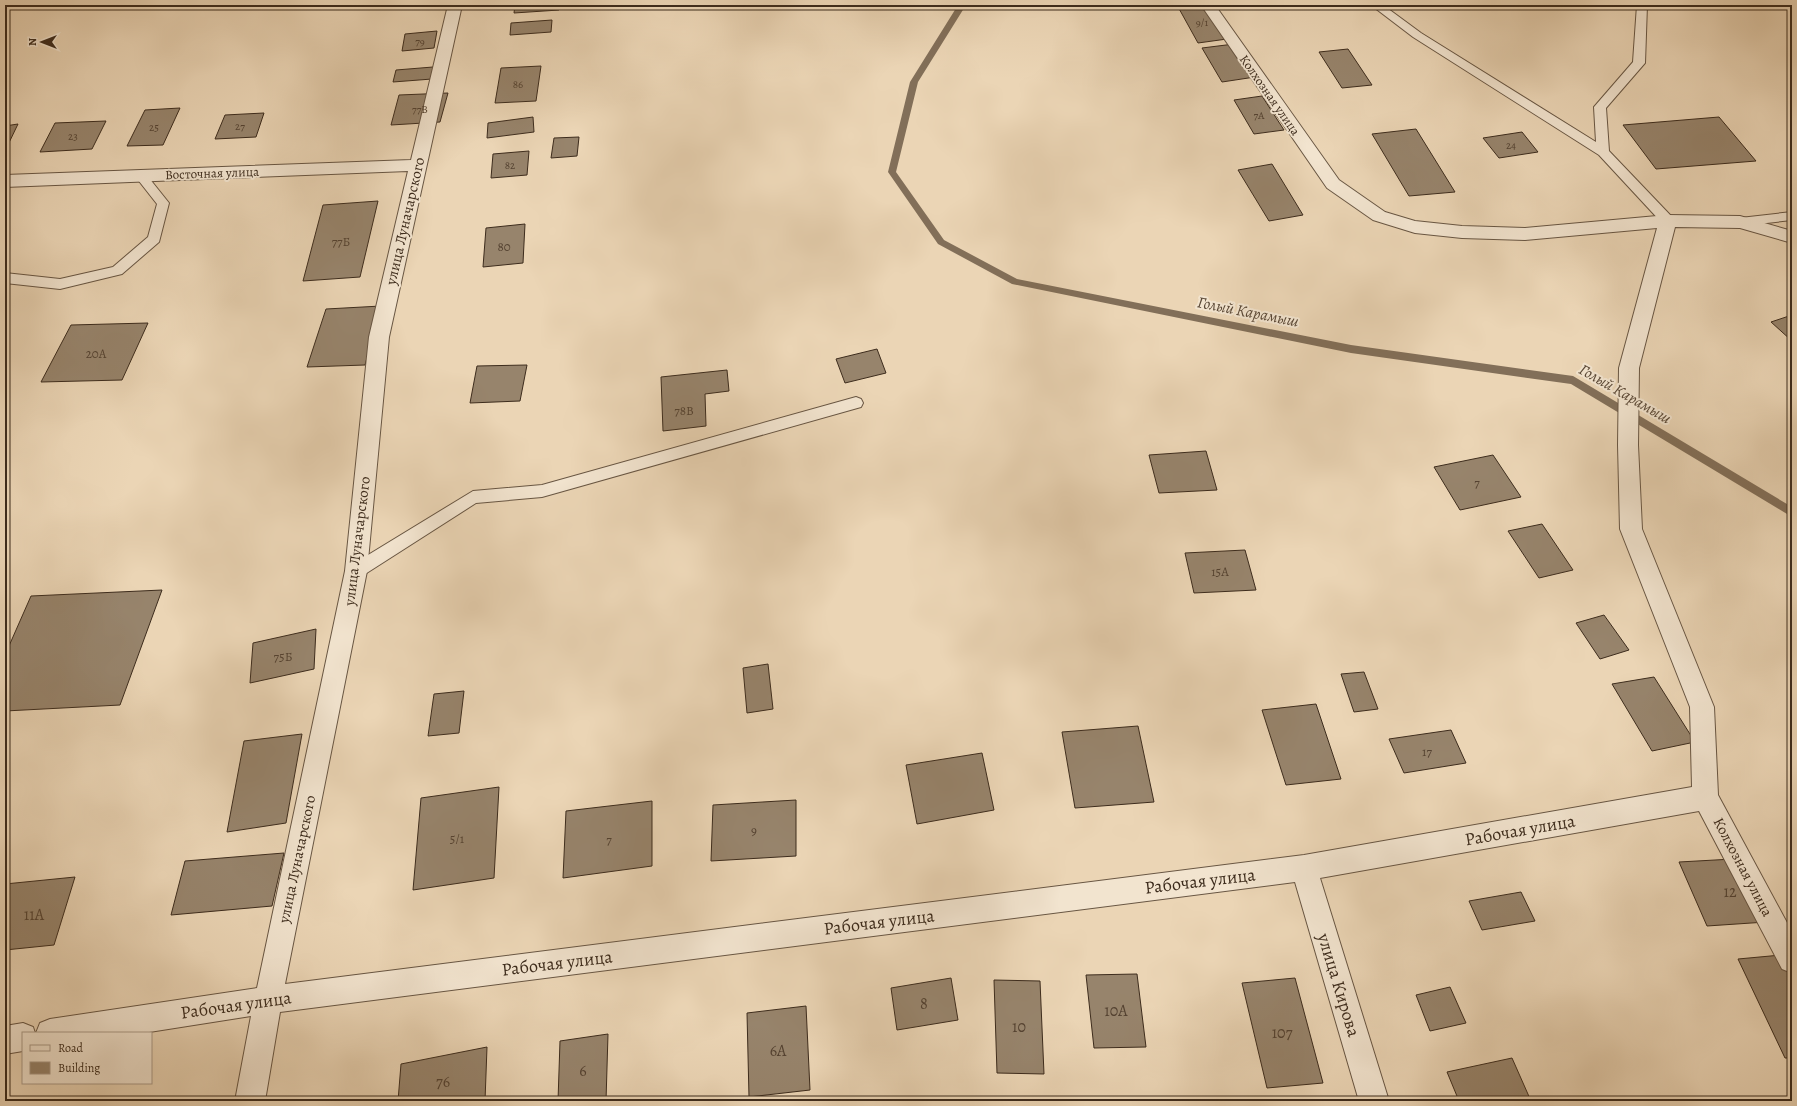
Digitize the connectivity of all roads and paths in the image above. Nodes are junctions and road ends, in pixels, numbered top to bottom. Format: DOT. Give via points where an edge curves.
graph roads {
  1 [pos="455,5"];
  2 [pos="1208,5"];
  3 [pos="1376,5"];
  4 [pos="1642,5"];
  5 [pos="1603,152"];
  6 [pos="418,165"];
  7 [pos="141,176"];
  8 [pos="5,181"];
  9 [pos="1792,216"];
  10 [pos="1668,221"];
  11 [pos="1740,222"];
  12 [pos="1792,237"];
  13 [pos="5,278"];
  14 [pos="856,403"];
  15 [pos="356,571"];
  16 [pos="1705,797"];
  17 [pos="1304,868"];
  18 [pos="1792,959"];
  19 [pos="268,1000"];
  20 [pos="57,1032"];
  21 [pos="22,1037"];
  22 [pos="5,1040"];
  23 [pos="250,1101"];
  24 [pos="1374,1101"];
  1 -- 6 [label="street, улица Луначарского"];
  2 -- 10 [label="street, Колхозная улица" via="1333,184 1379,216 1415,227 1462,232 1525,234"];
  3 -- 5 [label="lane" via="1417,35"];
  4 -- 5 [label="lane" via="1639,63 1600,107"];
  5 -- 10 [label="lane"];
  6 -- 7 [label="street, Восточная улица"];
  6 -- 15 [label="street, улица Луначарского" via="379,337"];
  7 -- 8 [label="street, Восточная улица"];
  7 -- 13 [label="lane" via="163,203 154,240 117,271 60,284"];
  9 -- 11 [label="lane"];
  10 -- 11 [label="street"];
  10 -- 16 [label="street" via="1629,368 1631,529 1702,707"];
  11 -- 12 [label="street"];
  14 -- 15 [label="lane" via="542,491 473,497"];
  15 -- 19 [label="street, улица Луначарского"];
  16 -- 17 [label="street, Рабочая улица"];
  16 -- 18 [label="street, Колхозная улица"];
  17 -- 19 [label="street, Рабочая улица"];
  17 -- 24 [label="street, улица Кирова"];
  19 -- 20 [label="street, Рабочая улица"];
  19 -- 23 [label="street, улица Луначарского"];
  21 -- 22 [label="street"];
}
